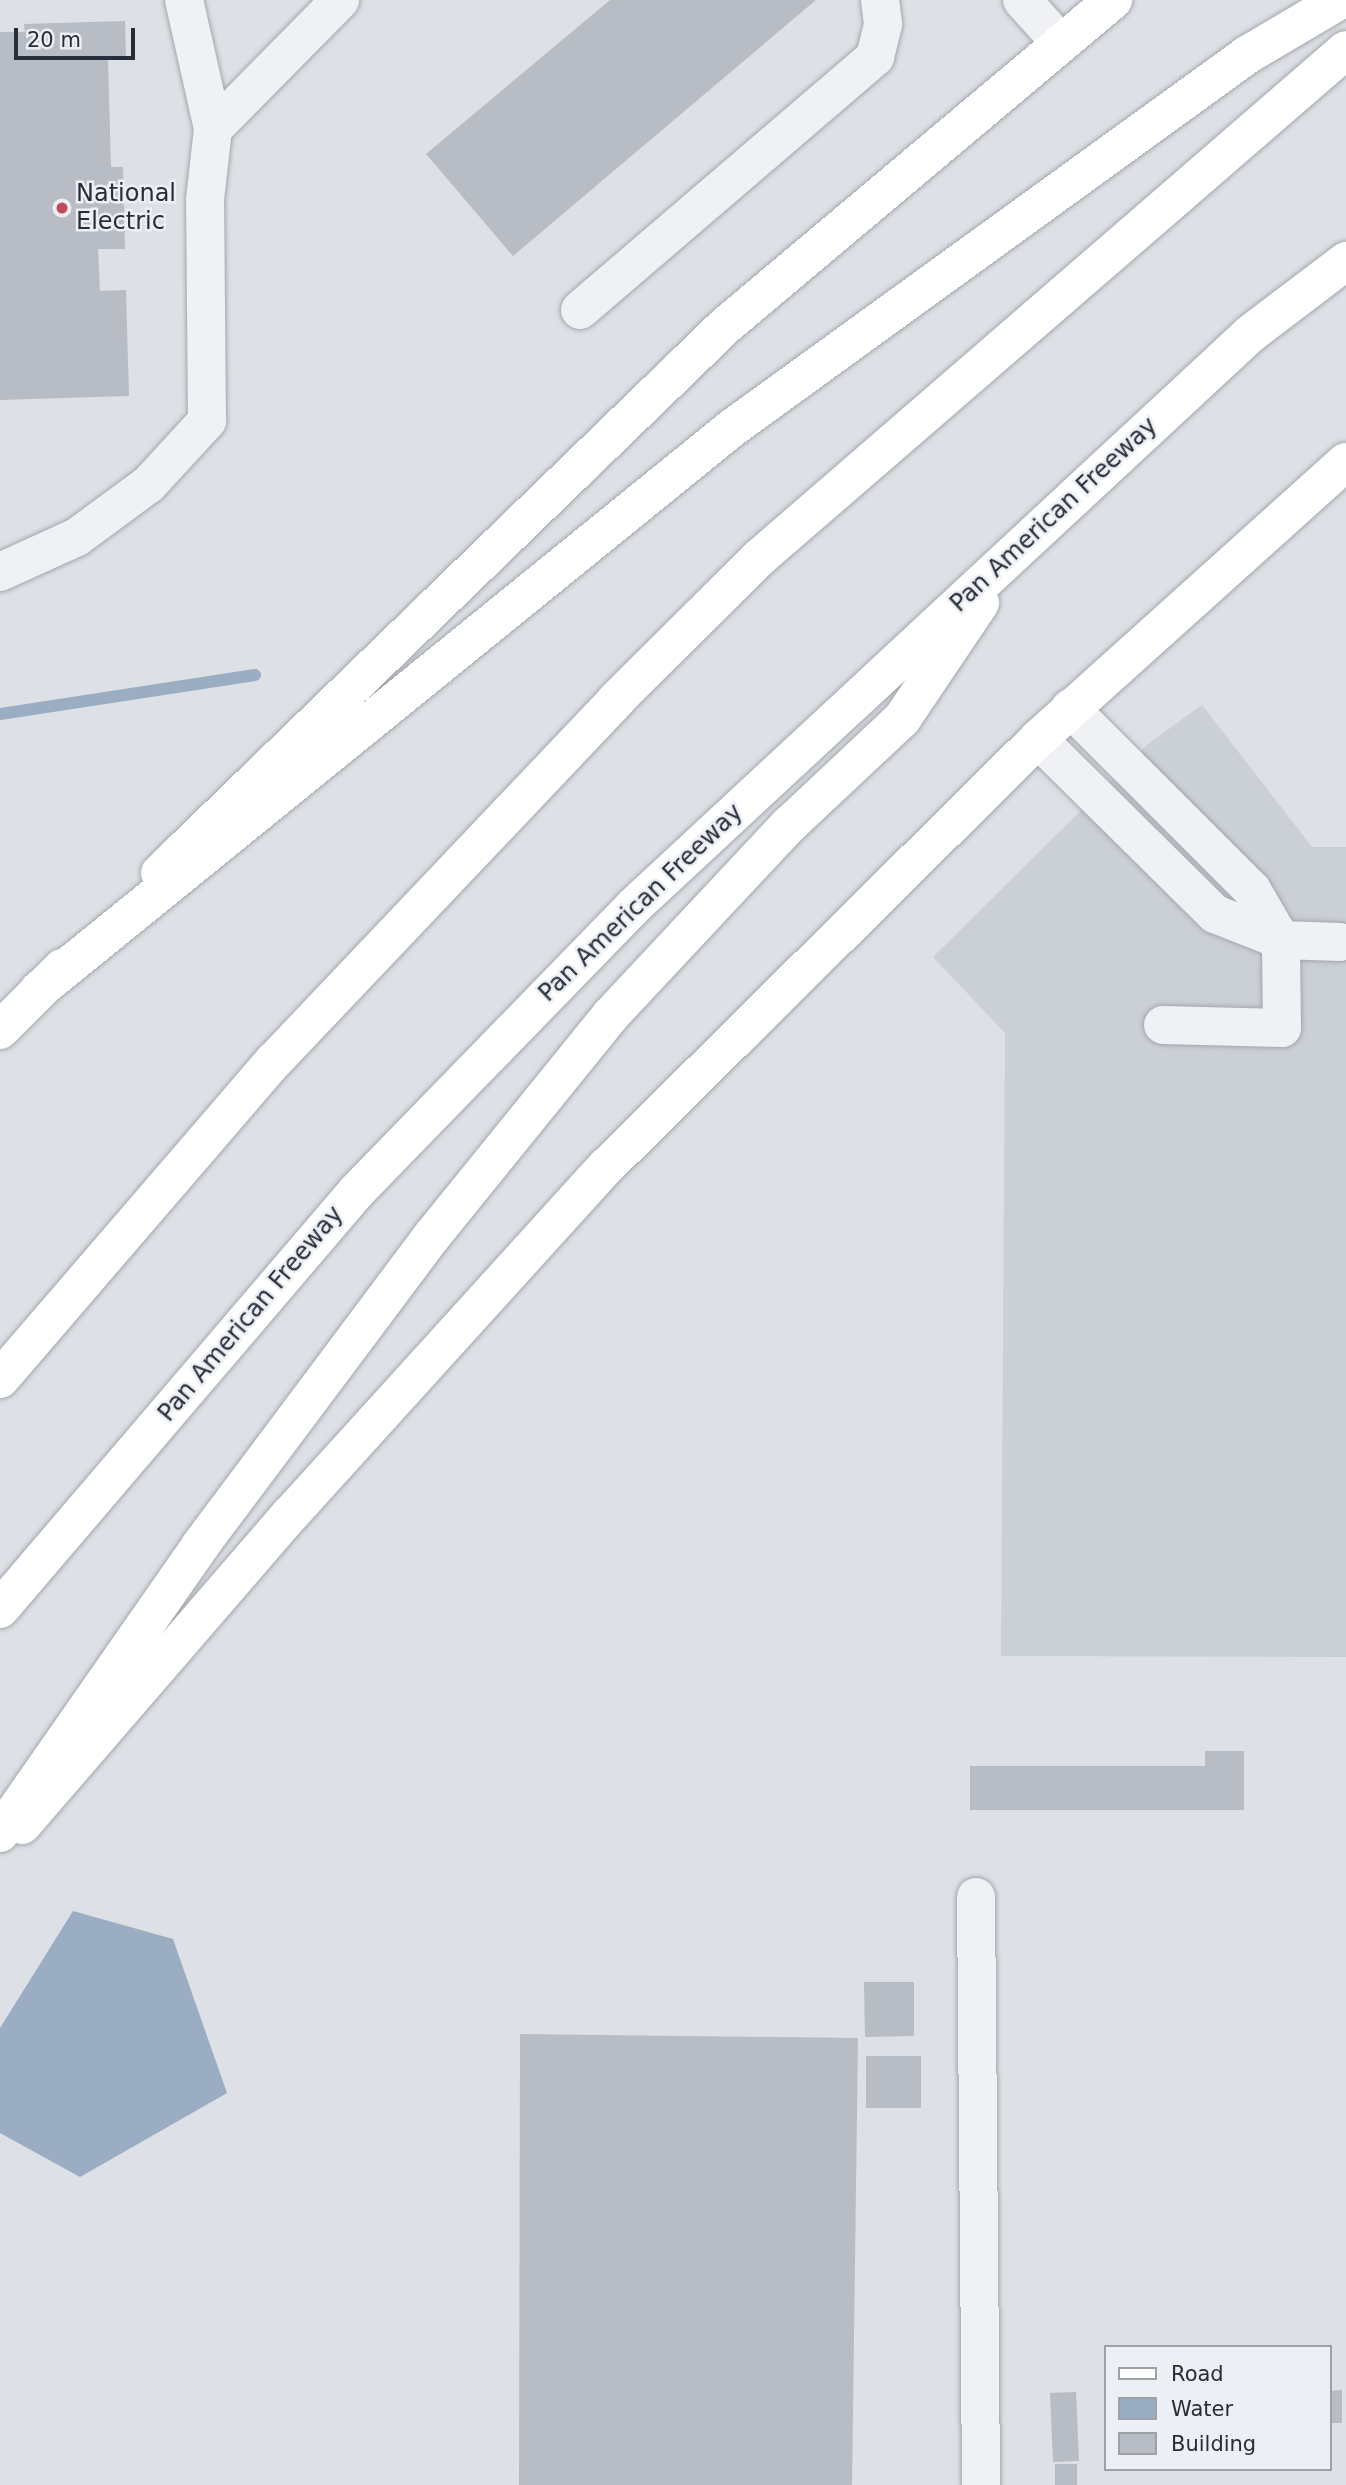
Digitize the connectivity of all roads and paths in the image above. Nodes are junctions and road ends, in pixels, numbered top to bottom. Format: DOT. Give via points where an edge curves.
graph roads {
  1 [pos="184,0"];
  2 [pos="340,0"];
  3 [pos="880,0"];
  4 [pos="1022,0"];
  5 [pos="1113,0"];
  6 [pos="1340,0"];
  7 [pos="1060,42"];
  8 [pos="1346,50"];
  9 [pos="213,130"];
  10 [pos="1346,261"];
  11 [pos="580,310"];
  12 [pos="1346,461"];
  13 [pos="1009,558"];
  14 [pos="0,572"];
  15 [pos="1070,708"];
  16 [pos="1038,739"];
  17 [pos="1281,940"];
  18 [pos="1340,942"];
  19 [pos="39,990"];
  20 [pos="1163,1025"];
  21 [pos="0,1030"];
  22 [pos="0,1379"];
  23 [pos="0,1609"];
  24 [pos="0,1833"];
  25 [pos="0,1850"];
  26 [pos="976,1897"];
  27 [pos="981,2485"];
  1 -- 9 [label="street"];
  2 -- 9 [label="street"];
  3 -- 11 [label="street" via="883,24 875,57"];
  4 -- 7 [label="street"];
  5 -- 7 [label="main road"];
  6 -- 19 [label="main road" via="1247,55 732,428"];
  7 -- 19 [label="main road" via="725,326"];
  8 -- 22 [label="main road" via="759,558 274,1061"];
  9 -- 14 [label="street" via="205,200 207,421 149,484 77,537"];
  10 -- 13 [label="main road, Pan American Freeway" via="1250,334"];
  12 -- 15 [label="main road"];
  13 -- 23 [label="main road, Pan American Freeway" via="633,907 356,1192"];
  13 -- 24 [label="main road" via="902,719 789,825 610,1016 432,1236 200,1546"];
  15 -- 16 [label="main road"];
  15 -- 17 [label="street" via="1252,890"];
  16 -- 17 [label="street" via="1216,914"];
  16 -- 25 [label="main road" via="607,1166 299,1505"];
  17 -- 18 [label="street"];
  17 -- 20 [label="street" via="1282,1028"];
  19 -- 21 [label="main road"];
  26 -- 27 [label="street"];
}
